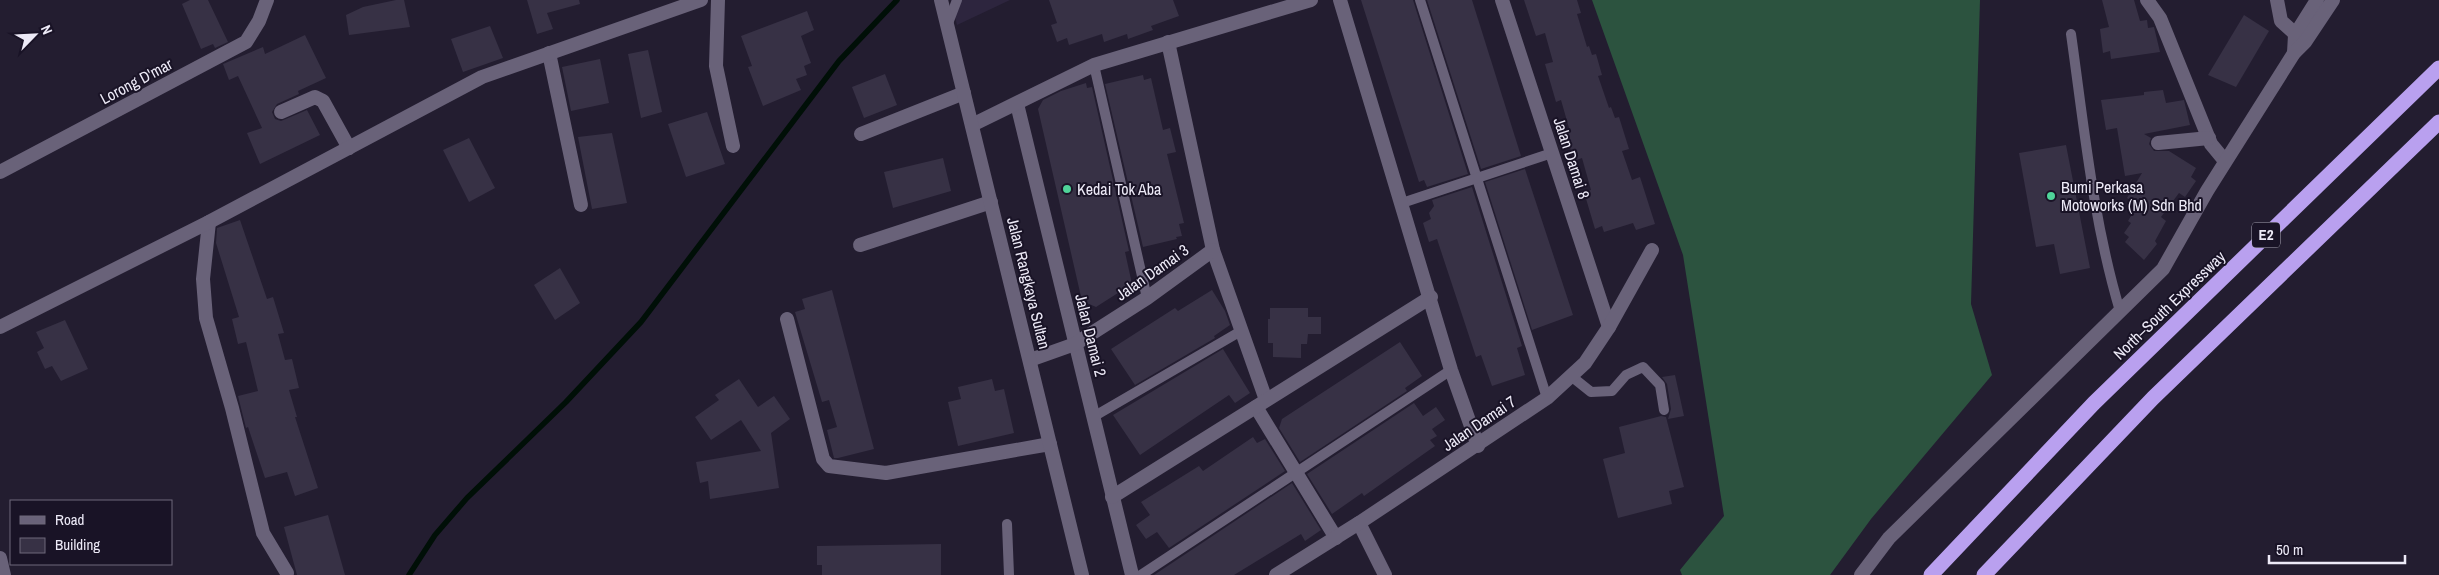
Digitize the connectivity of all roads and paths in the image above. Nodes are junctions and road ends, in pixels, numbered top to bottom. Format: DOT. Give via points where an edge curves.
graph roads {
  1 [pos="268,0"];
  2 [pos="701,0"];
  3 [pos="718,0"];
  4 [pos="940,0"];
  5 [pos="957,0"];
  6 [pos="1311,0"];
  7 [pos="1340,0"];
  8 [pos="1420,0"];
  9 [pos="1502,0"];
  10 [pos="2147,0"];
  11 [pos="2278,0"];
  12 [pos="2317,0"];
  13 [pos="2333,0"];
  14 [pos="947,26"];
  15 [pos="2071,34"];
  16 [pos="2300,39"];
  17 [pos="1168,42"];
  18 [pos="549,53"];
  19 [pos="1094,65"];
  20 [pos="2439,68"];
  21 [pos="964,93"];
  22 [pos="1017,104"];
  23 [pos="281,112"];
  24 [pos="2439,122"];
  25 [pos="972,125"];
  26 [pos="861,134"];
  27 [pos="2209,138"];
  28 [pos="2158,143"];
  29 [pos="733,146"];
  30 [pos="349,148"];
  31 [pos="1552,153"];
  32 [pos="2225,161"];
  33 [pos="0,172"];
  34 [pos="1476,178"];
  35 [pos="991,202"];
  36 [pos="1402,203"];
  37 [pos="581,205"];
  38 [pos="209,222"];
  39 [pos="860,245"];
  40 [pos="1213,250"];
  41 [pos="1652,250"];
  42 [pos="1431,297"];
  43 [pos="1147,298"];
  44 [pos="2120,311"];
  45 [pos="787,319"];
  46 [pos="0,327"];
  47 [pos="1609,327"];
  48 [pos="1241,331"];
  49 [pos="1075,344"];
  50 [pos="1030,360"];
  51 [pos="1451,370"];
  52 [pos="1571,376"];
  53 [pos="1547,398"];
  54 [pos="1261,404"];
  55 [pos="1664,410"];
  56 [pos="1093,417"];
  57 [pos="1050,444"];
  58 [pos="1478,446"];
  59 [pos="1296,474"];
  60 [pos="1112,497"];
  61 [pos="1007,524"];
  62 [pos="1360,524"];
  63 [pos="1336,538"];
  64 [pos="0,558"];
  65 [pos="287,573"];
  66 [pos="1080,574"];
  67 [pos="4,575"];
  68 [pos="1009,575"];
  69 [pos="1132,575"];
  70 [pos="1141,575"];
  71 [pos="1276,575"];
  72 [pos="1385,575"];
  73 [pos="1861,575"];
  74 [pos="1931,575"];
  75 [pos="1984,575"];
  1 -- 33 [label="street, Lorong D'mar" via="260,21 246,42"];
  2 -- 18 [label="street"];
  3 -- 29 [label="street" via="716,66"];
  4 -- 14 [label="street, Jalan Rangkaya Sultan"];
  5 -- 14 [label="lane"];
  6 -- 17 [label="street"];
  7 -- 36 [label="street"];
  8 -- 34 [label="lane"];
  9 -- 31 [label="street, Jalan Damai 8"];
  10 -- 27 [label="street" via="2160,18"];
  11 -- 16 [label="street" via="2281,21"];
  12 -- 16 [label="street"];
  13 -- 16 [label="street"];
  14 -- 21 [label="street, Jalan Rangkaya Sultan"];
  15 -- 44 [label="lane" via="2107,268"];
  16 -- 32 [label="street"];
  17 -- 19 [label="street"];
  17 -- 40 [label="street"];
  18 -- 30 [label="street" via="482,77"];
  18 -- 37 [label="street"];
  19 -- 22 [label="street"];
  19 -- 43 [label="lane"];
  20 -- 74 [label="highway, North–South Expressway / E2" via="2094,403"];
  21 -- 25 [label="street, Jalan Rangkaya Sultan"];
  21 -- 26 [label="street"];
  22 -- 25 [label="street"];
  22 -- 49 [label="street, Jalan Damai 2"];
  23 -- 30 [label="street" via="315,97 323,101"];
  24 -- 75 [label="highway, E2" via="2153,398"];
  25 -- 35 [label="street, Jalan Rangkaya Sultan"];
  27 -- 28 [label="street"];
  27 -- 32 [label="street"];
  30 -- 38 [label="street"];
  31 -- 34 [label="lane"];
  31 -- 47 [label="street, Jalan Damai 8"];
  32 -- 44 [label="street" via="2163,269"];
  34 -- 36 [label="lane"];
  34 -- 53 [label="lane"];
  35 -- 39 [label="street"];
  35 -- 50 [label="street, Jalan Rangkaya Sultan"];
  36 -- 42 [label="street"];
  38 -- 46 [label="street"];
  38 -- 65 [label="street" via="203,279 206,318 263,533"];
  40 -- 43 [label="street, Jalan Damai 3"];
  40 -- 48 [label="street"];
  41 -- 47 [label="street, Jalan Damai 7"];
  42 -- 51 [label="street"];
  42 -- 54 [label="street"];
  43 -- 49 [label="street, Jalan Damai 3"];
  44 -- 73 [label="street" via="1889,538"];
  45 -- 57 [label="street" via="824,459 829,466 886,472"];
  47 -- 52 [label="street, Jalan Damai 7" via="1585,363"];
  48 -- 54 [label="street"];
  48 -- 56 [label="lane"];
  49 -- 50 [label="street, Jalan Damai 3"];
  49 -- 56 [label="street, Jalan Damai 2"];
  50 -- 57 [label="street, Jalan Rangkaya Sultan"];
  51 -- 58 [label="street"];
  51 -- 59 [label="lane"];
  52 -- 53 [label="street, Jalan Damai 7"];
  52 -- 55 [label="lane" via="1591,392 1612,391 1626,375 1643,367 1660,385"];
  53 -- 58 [label="street, Jalan Damai 7"];
  54 -- 59 [label="street"];
  54 -- 60 [label="street"];
  56 -- 60 [label="street, Jalan Damai 2"];
  57 -- 66 [label="street, Jalan Rangkaya Sultan"];
  58 -- 62 [label="street, Jalan Damai 7"];
  59 -- 63 [label="street"];
  59 -- 70 [label="lane"];
  60 -- 69 [label="street, Jalan Damai 2"];
  61 -- 68 [label="lane"];
  62 -- 63 [label="street, Jalan Damai 7"];
  62 -- 72 [label="street"];
  63 -- 71 [label="street, Jalan Damai 7"];
  64 -- 67 [label="street"];
}
